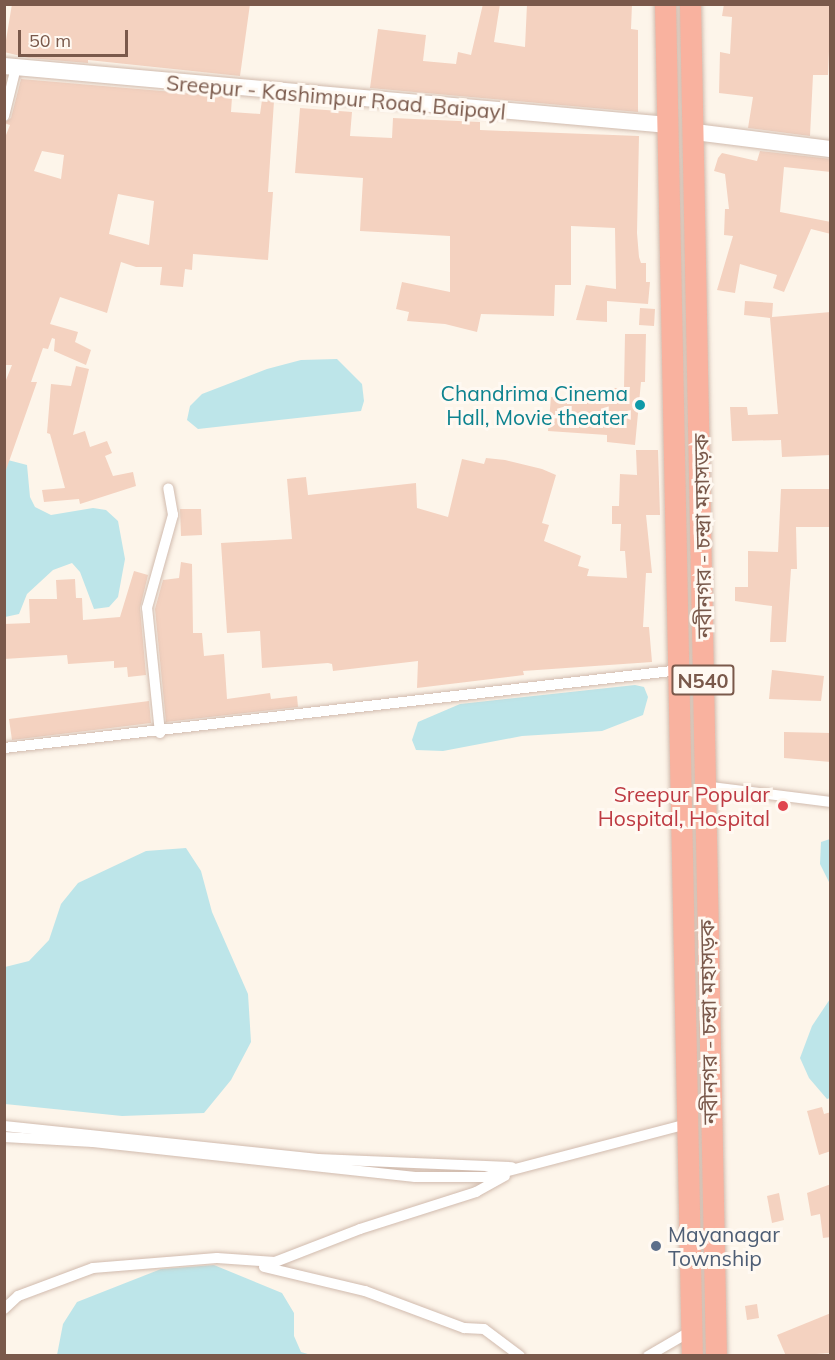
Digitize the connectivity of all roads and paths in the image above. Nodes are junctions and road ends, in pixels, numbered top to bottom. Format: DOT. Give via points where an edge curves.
graph roads {
  1 [pos="665,4"];
  2 [pos="690,4"];
  3 [pos="10,67"];
  4 [pos="4,116"];
  5 [pos="668,125"];
  6 [pos="696,132"];
  7 [pos="831,149"];
  8 [pos="168,488"];
  9 [pos="681,670"];
  10 [pos="160,733"];
  11 [pos="4,748"];
  12 [pos="704,786"];
  13 [pos="831,802"];
  14 [pos="687,1124"];
  15 [pos="4,1126"];
  16 [pos="4,1137"];
  17 [pos="521,1167"];
  18 [pos="222,1259"];
  19 [pos="4,1309"];
  20 [pos="691,1331"];
  21 [pos="520,1356"];
  22 [pos="648,1356"];
  23 [pos="692,1356"];
  24 [pos="716,1356"];
  1 -- 5 [label="highway, নবীনগর - চন্দ্রা মহাসড়ক / N540"];
  2 -- 6 [label="highway, নবীনগর - চন্দ্রা মহাসড়ক / N540"];
  3 -- 4 [label="street"];
  3 -- 5 [label="street, Sreepur - Kashimpur Road, Baipayl"];
  5 -- 9 [label="highway, নবীনগর - চন্দ্রা মহাসড়ক / N540"];
  6 -- 7 [label="street"];
  6 -- 12 [label="highway, নবীনগর - চন্দ্রা মহাসড়ক / N540"];
  8 -- 10 [label="street" via="173,515 147,608"];
  9 -- 10 [label="street" via="411,698"];
  9 -- 14 [label="highway, নবীনগর - চন্দ্রা মহাসড়ক / N540"];
  10 -- 11 [label="street"];
  12 -- 13 [label="street"];
  12 -- 24 [label="highway, নবীনগর - চন্দ্রা মহাসড়ক / N540"];
  14 -- 17 [label="street"];
  14 -- 20 [label="highway, নবীনগর - চন্দ্রা মহাসড়ক / N540"];
  15 -- 17 [label="street" via="318,1159"];
  16 -- 17 [label="street" via="93,1142 415,1177 485,1177"];
  17 -- 18 [label="street" via="476,1192 360,1229 276,1262"];
  18 -- 19 [label="street" via="93,1268 18,1296"];
  18 -- 21 [label="street" via="364,1291 464,1328 484,1329"];
  20 -- 22 [label="street"];
  20 -- 23 [label="highway, নবীনগর - চন্দ্রা মহাসড়ক / N540"];
}
